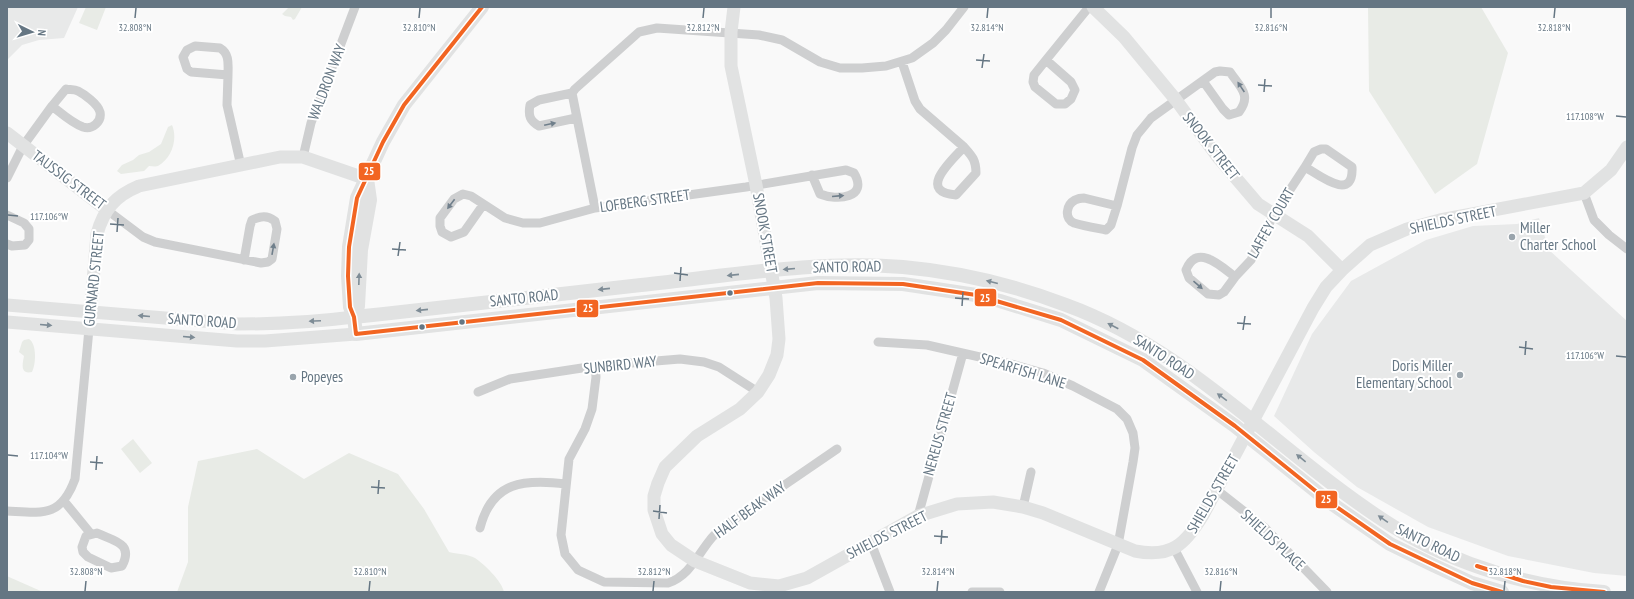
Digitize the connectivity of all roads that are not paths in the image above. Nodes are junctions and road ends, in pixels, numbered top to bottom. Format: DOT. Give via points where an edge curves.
graph roads {
  1 [pos="355,7"];
  2 [pos="482,7"];
  3 [pos="734,7"];
  4 [pos="964,7"];
  5 [pos="1089,7"];
  6 [pos="1093,7"];
  7 [pos="731,32"];
  8 [pos="1046,60"];
  9 [pos="902,62"];
  10 [pos="228,75"];
  11 [pos="1203,81"];
  12 [pos="572,93"];
  13 [pos="1176,100"];
  14 [pos="52,106"];
  15 [pos="576,118"];
  16 [pos="7,133"];
  17 [pos="23,146"];
  18 [pos="964,147"];
  19 [pos="1627,147"];
  20 [pos="303,158"];
  21 [pos="241,166"];
  22 [pos="1305,167"];
  23 [pos="812,175"];
  24 [pos="7,178"];
  25 [pos="367,179"];
  26 [pos="756,185"];
  27 [pos="1584,193"];
  28 [pos="483,205"];
  29 [pos="1117,206"];
  30 [pos="595,208"];
  31 [pos="107,210"];
  32 [pos="1274,214"];
  33 [pos="7,215"];
  34 [pos="7,244"];
  35 [pos="1627,249"];
  36 [pos="244,260"];
  37 [pos="1342,270"];
  38 [pos="772,271"];
  39 [pos="1235,277"];
  40 [pos="774,287"];
  41 [pos="7,305"];
  42 [pos="90,312"];
  43 [pos="354,317"];
  44 [pos="7,322"];
  45 [pos="88,329"];
  46 [pos="356,334"];
  47 [pos="878,342"];
  48 [pos="963,353"];
  49 [pos="595,366"];
  50 [pos="478,392"];
  51 [pos="758,392"];
  52 [pos="1254,420"];
  53 [pos="1246,435"];
  54 [pos="837,449"];
  55 [pos="1031,472"];
  56 [pos="566,484"];
  57 [pos="1217,490"];
  58 [pos="64,501"];
  59 [pos="1023,507"];
  60 [pos="7,511"];
  61 [pos="918,516"];
  62 [pos="480,528"];
  63 [pos="91,534"];
  64 [pos="871,543"];
  65 [pos="1118,545"];
  66 [pos="1174,548"];
  67 [pos="694,561"];
  68 [pos="890,592"];
  69 [pos="972,592"];
  70 [pos="1000,592"];
  71 [pos="1099,592"];
  72 [pos="1196,592"];
  73 [pos="1327,592"];
  74 [pos="1502,592"];
  75 [pos="1604,592"];
  1 -- 20 [label="street, WALDRON WAY" via="311,124"];
  2 -- 25 [label="main road" via="404,105 383,142"];
  3 -- 7 [label="street, SNOOK STREET"];
  4 -- 9 [label="street" via="932,43"];
  5 -- 8 [label="street"];
  6 -- 13 [label="street, SNOOK STREET" via="1124,37"];
  7 -- 9 [label="street" via="782,40 820,62 840,68 862,68"];
  7 -- 12 [label="street" via="657,28 639,32"];
  7 -- 26 [label="street, SNOOK STREET" via="731,66"];
  8 -- 8 [label="street" via="1034,75 1035,87 1056,104 1065,104 1075,90 1071,82"];
  9 -- 18 [label="street" via="920,109"];
  10 -- 10 [label="street" via="228,59 224,50 220,48 195,46 187,50 183,56 187,69 191,72"];
  10 -- 21 [label="street" via="227,105"];
  11 -- 11 [label="street, one-way" via="1229,115 1239,112 1245,105 1246,95 1230,72 1215,72"];
  11 -- 13 [label="street"];
  12 -- 15 [label="street"];
  12 -- 15 [label="street, one-way" via="539,100 530,105 528,114 532,122 539,126"];
  13 -- 29 [label="street" via="1151,118 1137,134"];
  13 -- 32 [label="street, SNOOK STREET" via="1245,190 1258,204"];
  14 -- 14 [label="street" via="87,128 97,124 99,120 100,111 96,105 77,90 66,89"];
  14 -- 17 [label="street"];
  15 -- 30 [label="street"];
  16 -- 17 [label="street, TAUSSIG STREET"];
  17 -- 24 [label="street"];
  17 -- 31 [label="street, TAUSSIG STREET"];
  18 -- 18 [label="street" via="940,173 937,183 946,195 959,193 976,172 976,162"];
  19 -- 27 [label="street, SHIELDS STREET" via="1611,170"];
  20 -- 21 [label="street, GURNARD STREET" via="280,157"];
  20 -- 25 [label="street, GURNARD STREET"];
  21 -- 31 [label="street, GURNARD STREET" via="139,186 113,201"];
  22 -- 22 [label="street, LAFFEY COURT" via="1335,185 1348,183 1352,177 1352,167 1326,149 1314,152"];
  22 -- 32 [label="street, LAFFEY COURT"];
  23 -- 23 [label="street, LOFBERG STREET, one-way" via="820,194 829,197 854,194 858,187 854,173 846,170"];
  23 -- 26 [label="street, LOFBERG STREET"];
  25 -- 43 [label="main road" via="370,200 360,250 358,306"];
  26 -- 30 [label="street, LOFBERG STREET"];
  26 -- 38 [label="street, SNOOK STREET"];
  27 -- 35 [label="street" via="1594,220"];
  27 -- 37 [label="street, SHIELDS STREET" via="1440,220 1407,229 1370,245"];
  28 -- 28 [label="street, LOFBERG STREET, one-way" via="471,196 462,194 454,199 440,218 442,232 451,237 464,232"];
  28 -- 30 [label="street, LOFBERG STREET" via="505,218 528,223 540,223"];
  29 -- 29 [label="street" via="1084,198 1075,200 1068,206 1067,211 1073,222 1106,230 1111,225"];
  31 -- 36 [label="street, TAUSSIG STREET" via="143,237 155,242"];
  31 -- 42 [label="street, GURNARD STREET" via="97,234"];
  32 -- 37 [label="street, SNOOK STREET" via="1308,236"];
  32 -- 39 [label="street, LAFFEY COURT" via="1251,260"];
  33 -- 34 [label="street" via="24,223 29,229 29,240 25,245"];
  36 -- 36 [label="street, TAUSSIG STREET, one-way" via="261,264 272,259 277,229 275,221 271,218 264,216 252,220"];
  37 -- 52 [label="street, SHIELDS STREET" via="1326,287 1313,308"];
  38 -- 40 [label="street, SNOOK STREET"];
  38 -- 43 [label="main road, SANTO ROAD, one-way"];
  52 -- 38 [label="main road, SANTO ROAD, one-way" via="1152,346 1068,305 1008,286 981,279 903,267 817,267"];
  39 -- 39 [label="street, LAFFEY COURT, one-way" via="1210,259 1199,257 1189,262 1186,270 1189,278 1208,294 1219,295 1224,292"];
  40 -- 46 [label="main road, SANTO ROAD"];
  40 -- 51 [label="street, SNOOK STREET" via="779,339 777,355 769,375"];
  40 -- 53 [label="main road, SANTO ROAD" via="818,283 903,284 976,295 1061,320 1143,360"];
  41 -- 42 [label="street, SANTO ROAD"];
  43 -- 42 [label="street, SANTO ROAD, one-way" via="322,321 238,324"];
  42 -- 45 [label="street, GURNARD STREET"];
  43 -- 46 [label="main road"];
  44 -- 45 [label="street, SANTO ROAD, one-way"];
  45 -- 46 [label="street, SANTO ROAD, one-way" via="237,341"];
  45 -- 58 [label="street, GURNARD STREET" via="75,479"];
  47 -- 48 [label="street, SPEARFISH LANE" via="927,345"];
  48 -- 61 [label="street, NEREUS STREET" via="920,501"];
  48 -- 65 [label="street, SPEARFISH LANE" via="1043,373 1096,397 1117,409 1127,419 1133,433 1135,448"];
  49 -- 50 [label="street, SUNBIRD WAY" via="510,379"];
  49 -- 51 [label="street, SUNBIRD WAY" via="688,359 719,367"];
  49 -- 56 [label="street, HALF BEAK WAY" via="592,409 569,459"];
  51 -- 67 [label="street, SNOOK STREET" via="740,409 697,436 665,467 658,483 654,496 654,510 662,534 671,545"];
  52 -- 53 [label="street, SHIELDS STREET"];
  75 -- 52 [label="main road, SANTO ROAD, one-way" via="1551,587 1523,581 1475,566 1442,552 1395,528 1346,494"];
  53 -- 57 [label="street, SHIELDS STREET"];
  53 -- 74 [label="main road, SANTO ROAD" via="1328,501 1390,544 1472,583"];
  54 -- 67 [label="street, HALF BEAK WAY" via="726,524 710,539"];
  55 -- 59 [label="street"];
  56 -- 62 [label="street" via="530,481 508,488 489,504 483,514"];
  56 -- 67 [label="street, HALF BEAK WAY" via="562,535 565,554 578,570 604,582 668,583 678,580"];
  57 -- 66 [label="street, SHIELDS STREET" via="1197,526 1187,539"];
  57 -- 73 [label="street, SHIELDS PLACE" via="1264,527"];
  58 -- 60 [label="street" via="56,508 42,513"];
  58 -- 63 [label="street"];
  59 -- 61 [label="street, SHIELDS STREET" via="993,502 957,504"];
  59 -- 65 [label="street, SHIELDS STREET"];
  61 -- 64 [label="street, SHIELDS STREET"];
  63 -- 63 [label="street" via="86,536 83,552 111,568 122,566 127,557 121,544"];
  64 -- 67 [label="street, SHIELDS STREET" via="807,578 779,586 750,583"];
  64 -- 68 [label="street"];
  65 -- 66 [label="street, SHIELDS STREET" via="1147,553 1164,553"];
  65 -- 71 [label="street, SPEARFISH LANE"];
  66 -- 72 [label="street"];
  69 -- 70 [label="street"];
}
